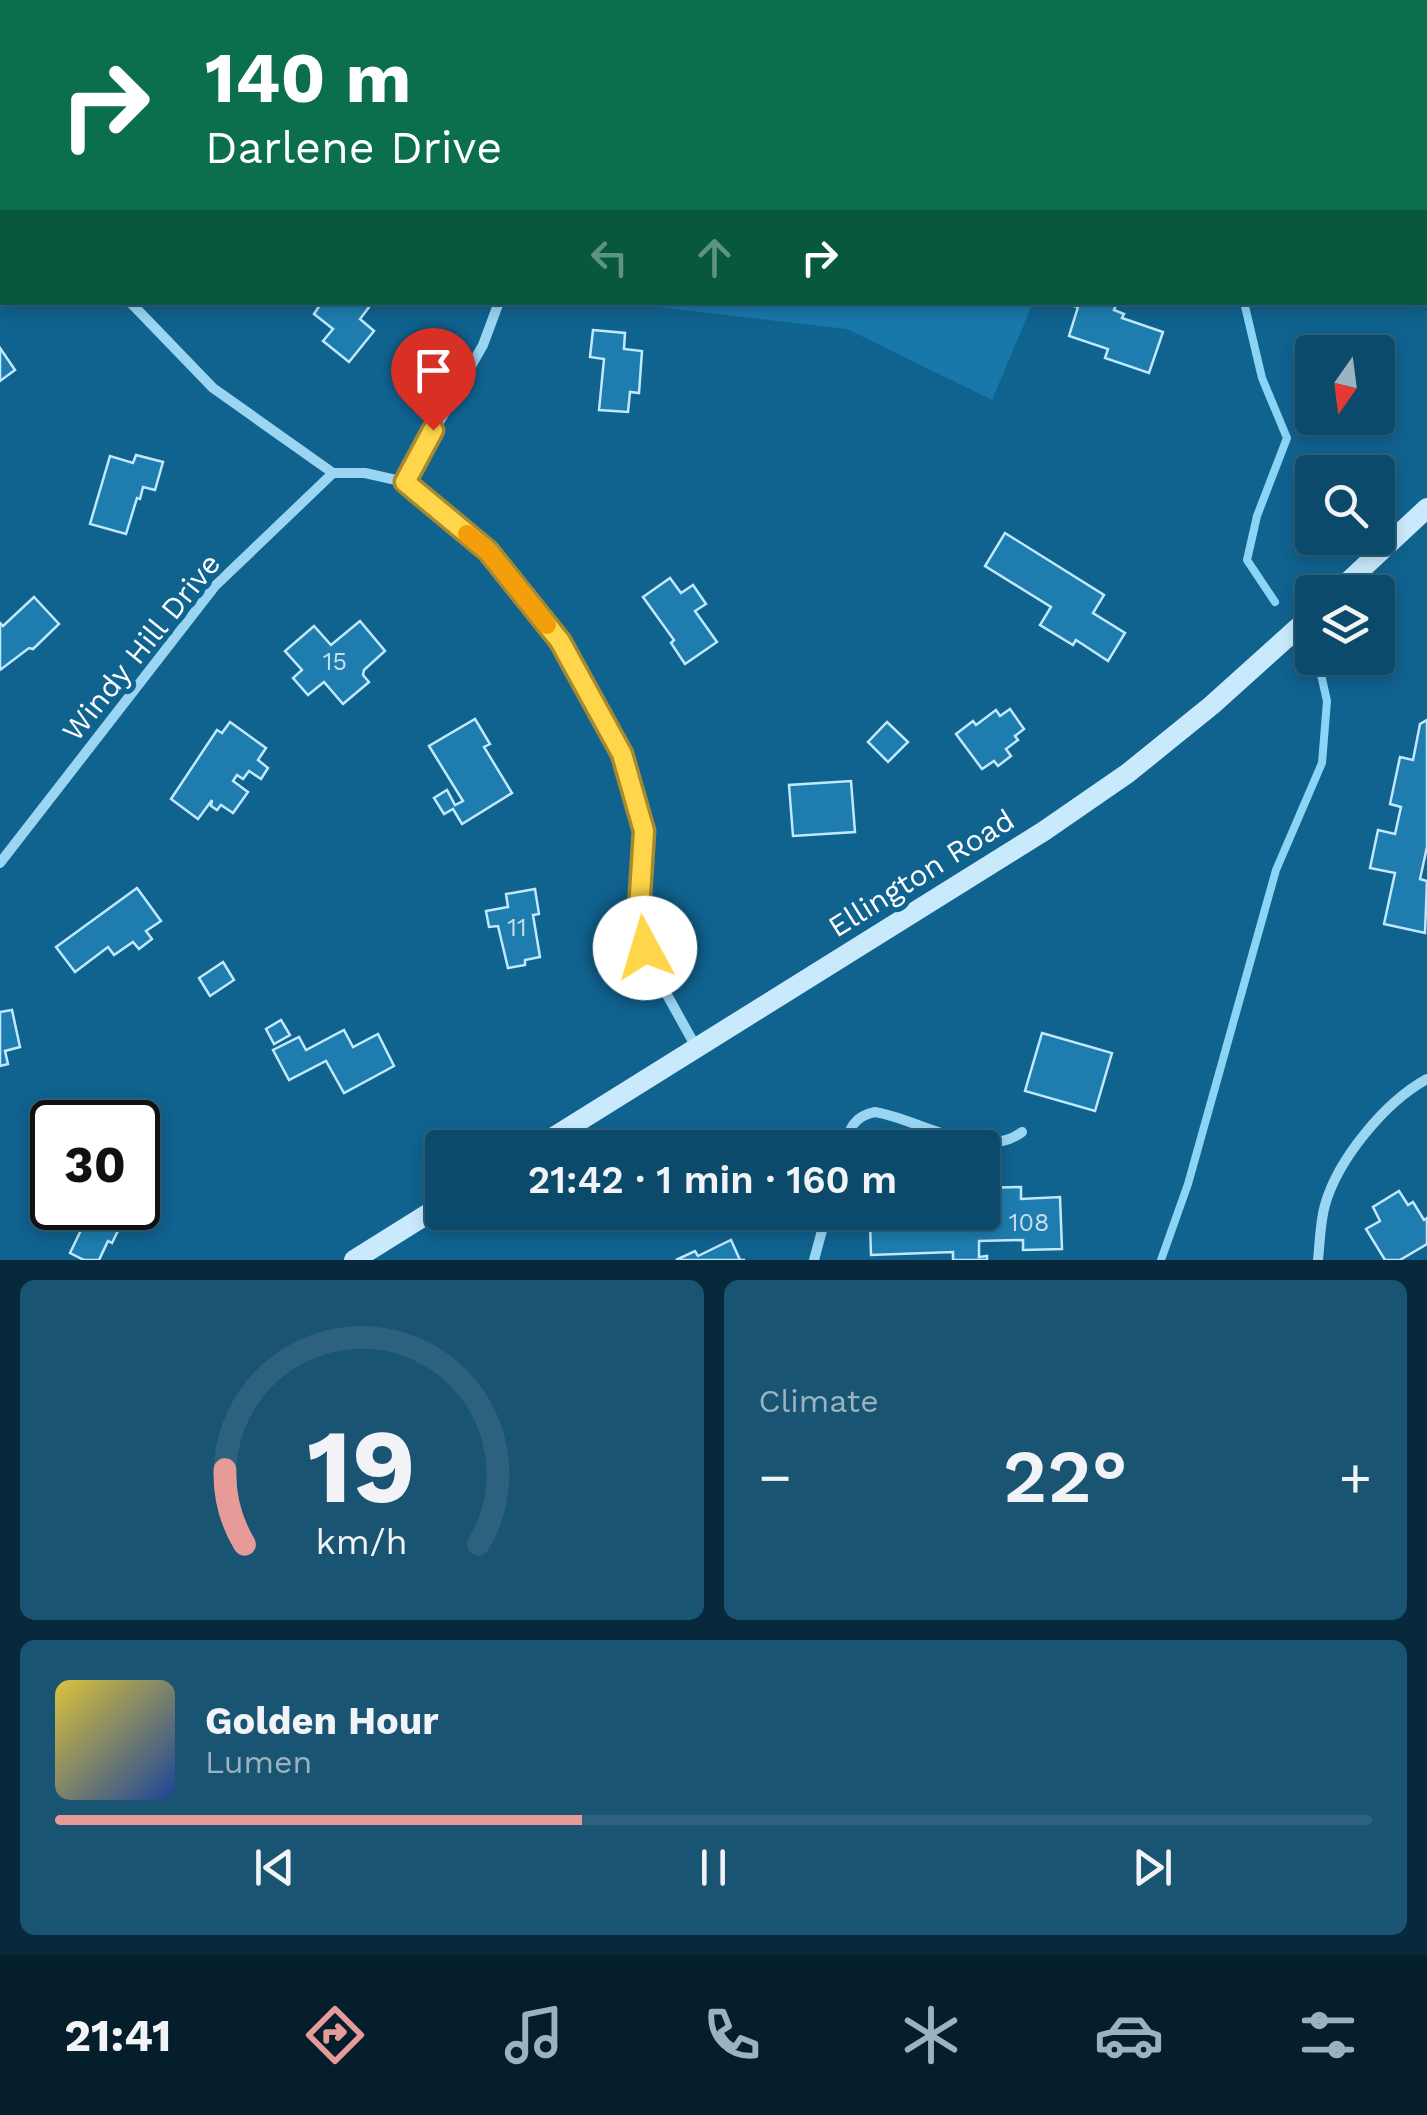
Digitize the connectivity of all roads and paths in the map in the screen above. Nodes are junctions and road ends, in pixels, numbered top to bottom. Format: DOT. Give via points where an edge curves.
graph roads {
  1 [pos="133,305"];
  2 [pos="497,305"];
  3 [pos="333,474"];
  4 [pos="405,482"];
  5 [pos="1427,508"];
  6 [pos="1355,575"];
  7 [pos="1295,630"];
  8 [pos="0,863"];
  9 [pos="696,1046"];
  10 [pos="1427,1079"];
  11 [pos="564,1130"];
  12 [pos="850,1130"];
  13 [pos="936,1130"];
  14 [pos="1022,1132"];
  15 [pos="1000,1143"];
  16 [pos="425,1216"];
  17 [pos="822,1230"];
  18 [pos="354,1260"];
  19 [pos="814,1260"];
  20 [pos="1318,1260"];
  1 -- 3 [label="street" via="213,388"];
  2 -- 4 [label="street" via="483,345"];
  3 -- 4 [label="street"];
  3 -- 8 [label="street, Windy Hill Drive" via="215,586"];
  4 -- 9 [label="street" via="488,551 560,641 622,754 644,831 639,910 645,948"];
  5 -- 6 [label="main road"];
  7 -- 9 [label="main road, Ellington Road" via="1128,774"];
  9 -- 11 [label="main road, Ellington Road"];
  10 -- 20 [label="street" via="1356,1143 1325,1204"];
  12 -- 13 [label="street" via="875,1112"];
  14 -- 15 [label="street"];
  16 -- 18 [label="main road"];
  17 -- 19 [label="street"];
}
